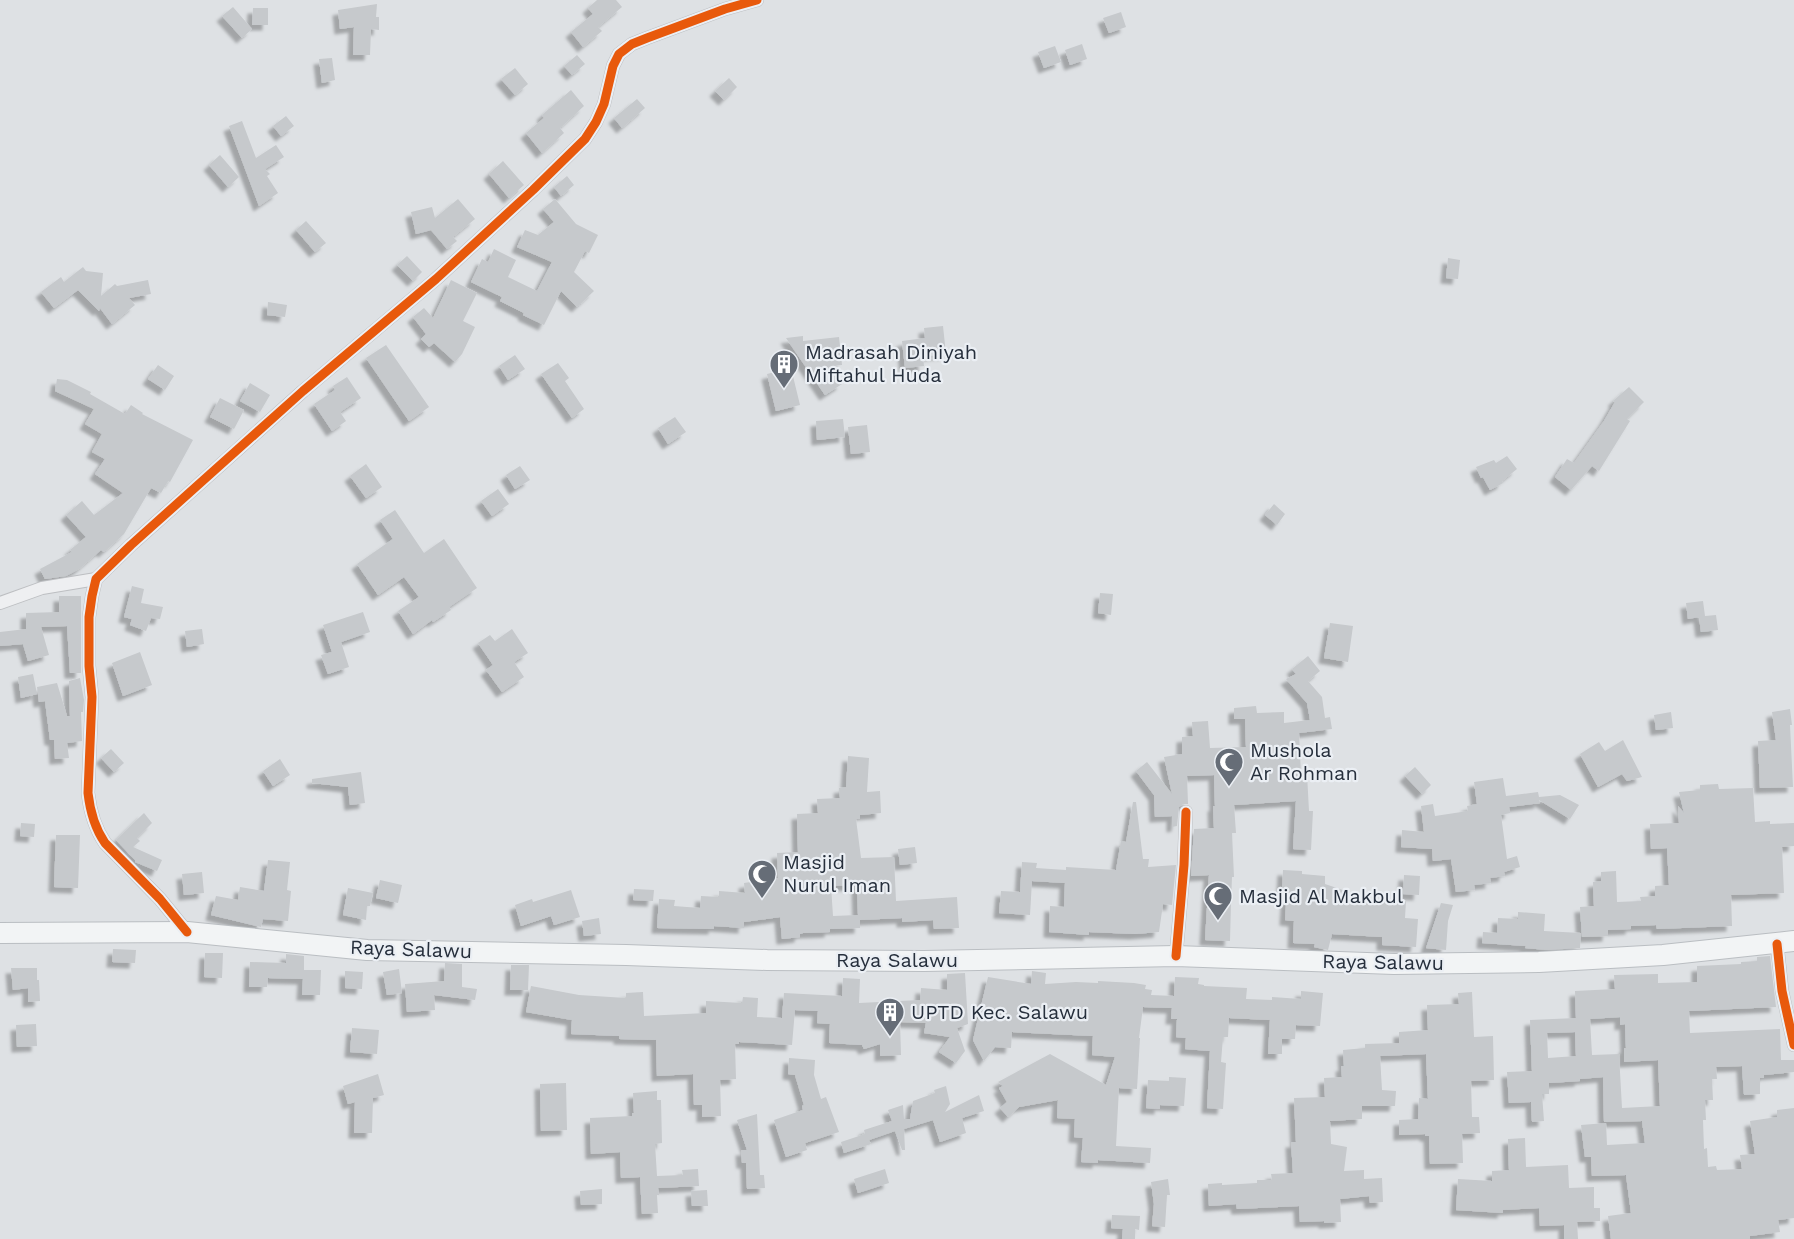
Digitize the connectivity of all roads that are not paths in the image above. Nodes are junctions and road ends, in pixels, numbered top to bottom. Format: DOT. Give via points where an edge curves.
graph roads {
  1 [pos="758,0"];
  2 [pos="96,579"];
  3 [pos="0,603"];
  4 [pos="1186,812"];
  5 [pos="187,932"];
  6 [pos="0,933"];
  7 [pos="1785,943"];
  8 [pos="1176,956"];
  9 [pos="1794,1045"];
  1 -- 2 [label="street" via="647,38 619,54 600,113 578,146 436,279 295,399"];
  2 -- 3 [label="street" via="42,588"];
  2 -- 5 [label="street" via="88,641 92,697 90,807 105,843 160,898"];
  4 -- 8 [label="street"];
  5 -- 6 [label="main road, Raya Salawu"];
  5 -- 8 [label="main road, Raya Salawu" via="367,950 767,960"];
  7 -- 8 [label="main road, Raya Salawu" via="1539,962 1394,964"];
  7 -- 9 [label="street" via="1782,991"];
}
